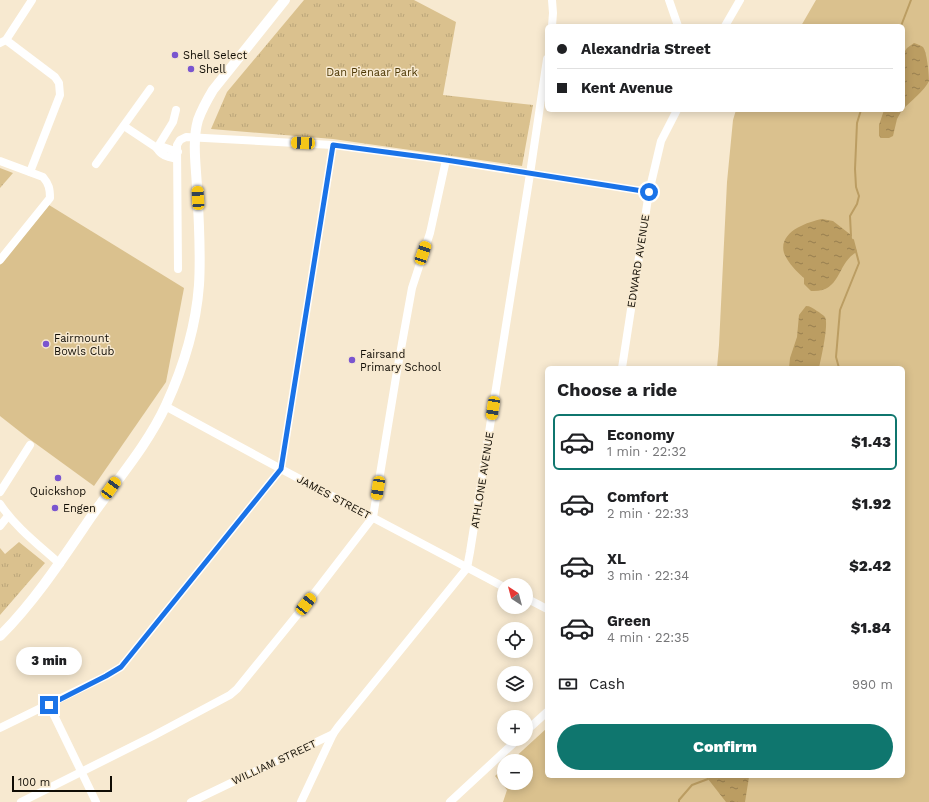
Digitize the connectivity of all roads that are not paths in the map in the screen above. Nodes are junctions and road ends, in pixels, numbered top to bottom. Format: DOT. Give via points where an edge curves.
graph roads {
  1 [pos="32,0"];
  2 [pos="285,0"];
  3 [pos="552,0"];
  4 [pos="669,0"];
  5 [pos="740,0"];
  6 [pos="552,24"];
  7 [pos="677,24"];
  8 [pos="726,24"];
  9 [pos="3,41"];
  10 [pos="545,73"];
  11 [pos="150,89"];
  12 [pos="176,110"];
  13 [pos="676,112"];
  14 [pos="124,126"];
  15 [pos="196,138"];
  16 [pos="333,145"];
  17 [pos="157,148"];
  18 [pos="177,156"];
  19 [pos="446,160"];
  20 [pos="0,161"];
  21 [pos="96,164"];
  22 [pos="30,172"];
  23 [pos="530,174"];
  24 [pos="649,192"];
  25 [pos="0,260"];
  26 [pos="178,269"];
  27 [pos="622,366"];
  28 [pos="166,406"];
  29 [pos="30,445"];
  30 [pos="281,469"];
  31 [pos="0,492"];
  32 [pos="0,504"];
  33 [pos="8,516"];
  34 [pos="373,518"];
  35 [pos="0,526"];
  36 [pos="60,561"];
  37 [pos="467,568"];
  38 [pos="497,583"];
  39 [pos="533,602"];
  40 [pos="545,608"];
  41 [pos="0,628"];
  42 [pos="0,636"];
  43 [pos="49,705"];
  44 [pos="545,714"];
  45 [pos="533,725"];
  46 [pos="0,728"];
  47 [pos="333,734"];
  48 [pos="510,746"];
  49 [pos="82,772"];
  50 [pos="20,802"];
  51 [pos="96,802"];
  52 [pos="191,802"];
  53 [pos="301,802"];
  54 [pos="450,802"];
  1 -- 9 [label="street"];
  2 -- 15 [label="main road" via="213,90 198,121"];
  3 -- 6 [label="street"];
  4 -- 7 [label="street"];
  5 -- 8 [label="street"];
  9 -- 22 [label="street" via="55,77 60,88 60,95"];
  10 -- 23 [label="street, ATHLONE AVENUE"];
  11 -- 14 [label="street"];
  12 -- 17 [label="street" via="169,129"];
  13 -- 24 [label="street, EDWARD AVENUE" via="661,141"];
  14 -- 17 [label="street"];
  14 -- 21 [label="street"];
  15 -- 16 [label="street"];
  15 -- 18 [label="street" via="186,137 180,140 177,145"];
  15 -- 28 [label="main road" via="199,285 184,358"];
  16 -- 19 [label="street"];
  16 -- 30 [label="street"];
  17 -- 18 [label="street" via="159,153 165,156"];
  18 -- 26 [label="street"];
  19 -- 23 [label="street"];
  19 -- 34 [label="street" via="430,233 412,288"];
  20 -- 22 [label="street"];
  22 -- 25 [label="street" via="43,177 47,182 50,198"];
  23 -- 24 [label="street"];
  23 -- 37 [label="street, ATHLONE AVENUE"];
  24 -- 27 [label="street, EDWARD AVENUE"];
  28 -- 30 [label="street, JAMES STREET"];
  28 -- 36 [label="main road" via="138,451"];
  29 -- 31 [label="street"];
  30 -- 34 [label="street, JAMES STREET"];
  30 -- 43 [label="street" via="121,667"];
  32 -- 33 [label="street"];
  33 -- 35 [label="street"];
  33 -- 36 [label="street"];
  34 -- 37 [label="street, JAMES STREET"];
  34 -- 49 [label="street" via="237,689 223,700"];
  36 -- 41 [label="main road"];
  36 -- 42 [label="main road"];
  37 -- 38 [label="street, JAMES STREET"];
  37 -- 47 [label="street, ATHLONE AVENUE"];
  39 -- 40 [label="street"];
  43 -- 46 [label="street"];
  43 -- 49 [label="street"];
  44 -- 45 [label="street"];
  47 -- 52 [label="street, WILLIAM STREET"];
  47 -- 53 [label="street, ATHLONE AVENUE"];
  48 -- 54 [label="street"];
  49 -- 50 [label="street"];
  49 -- 51 [label="street"];
}
